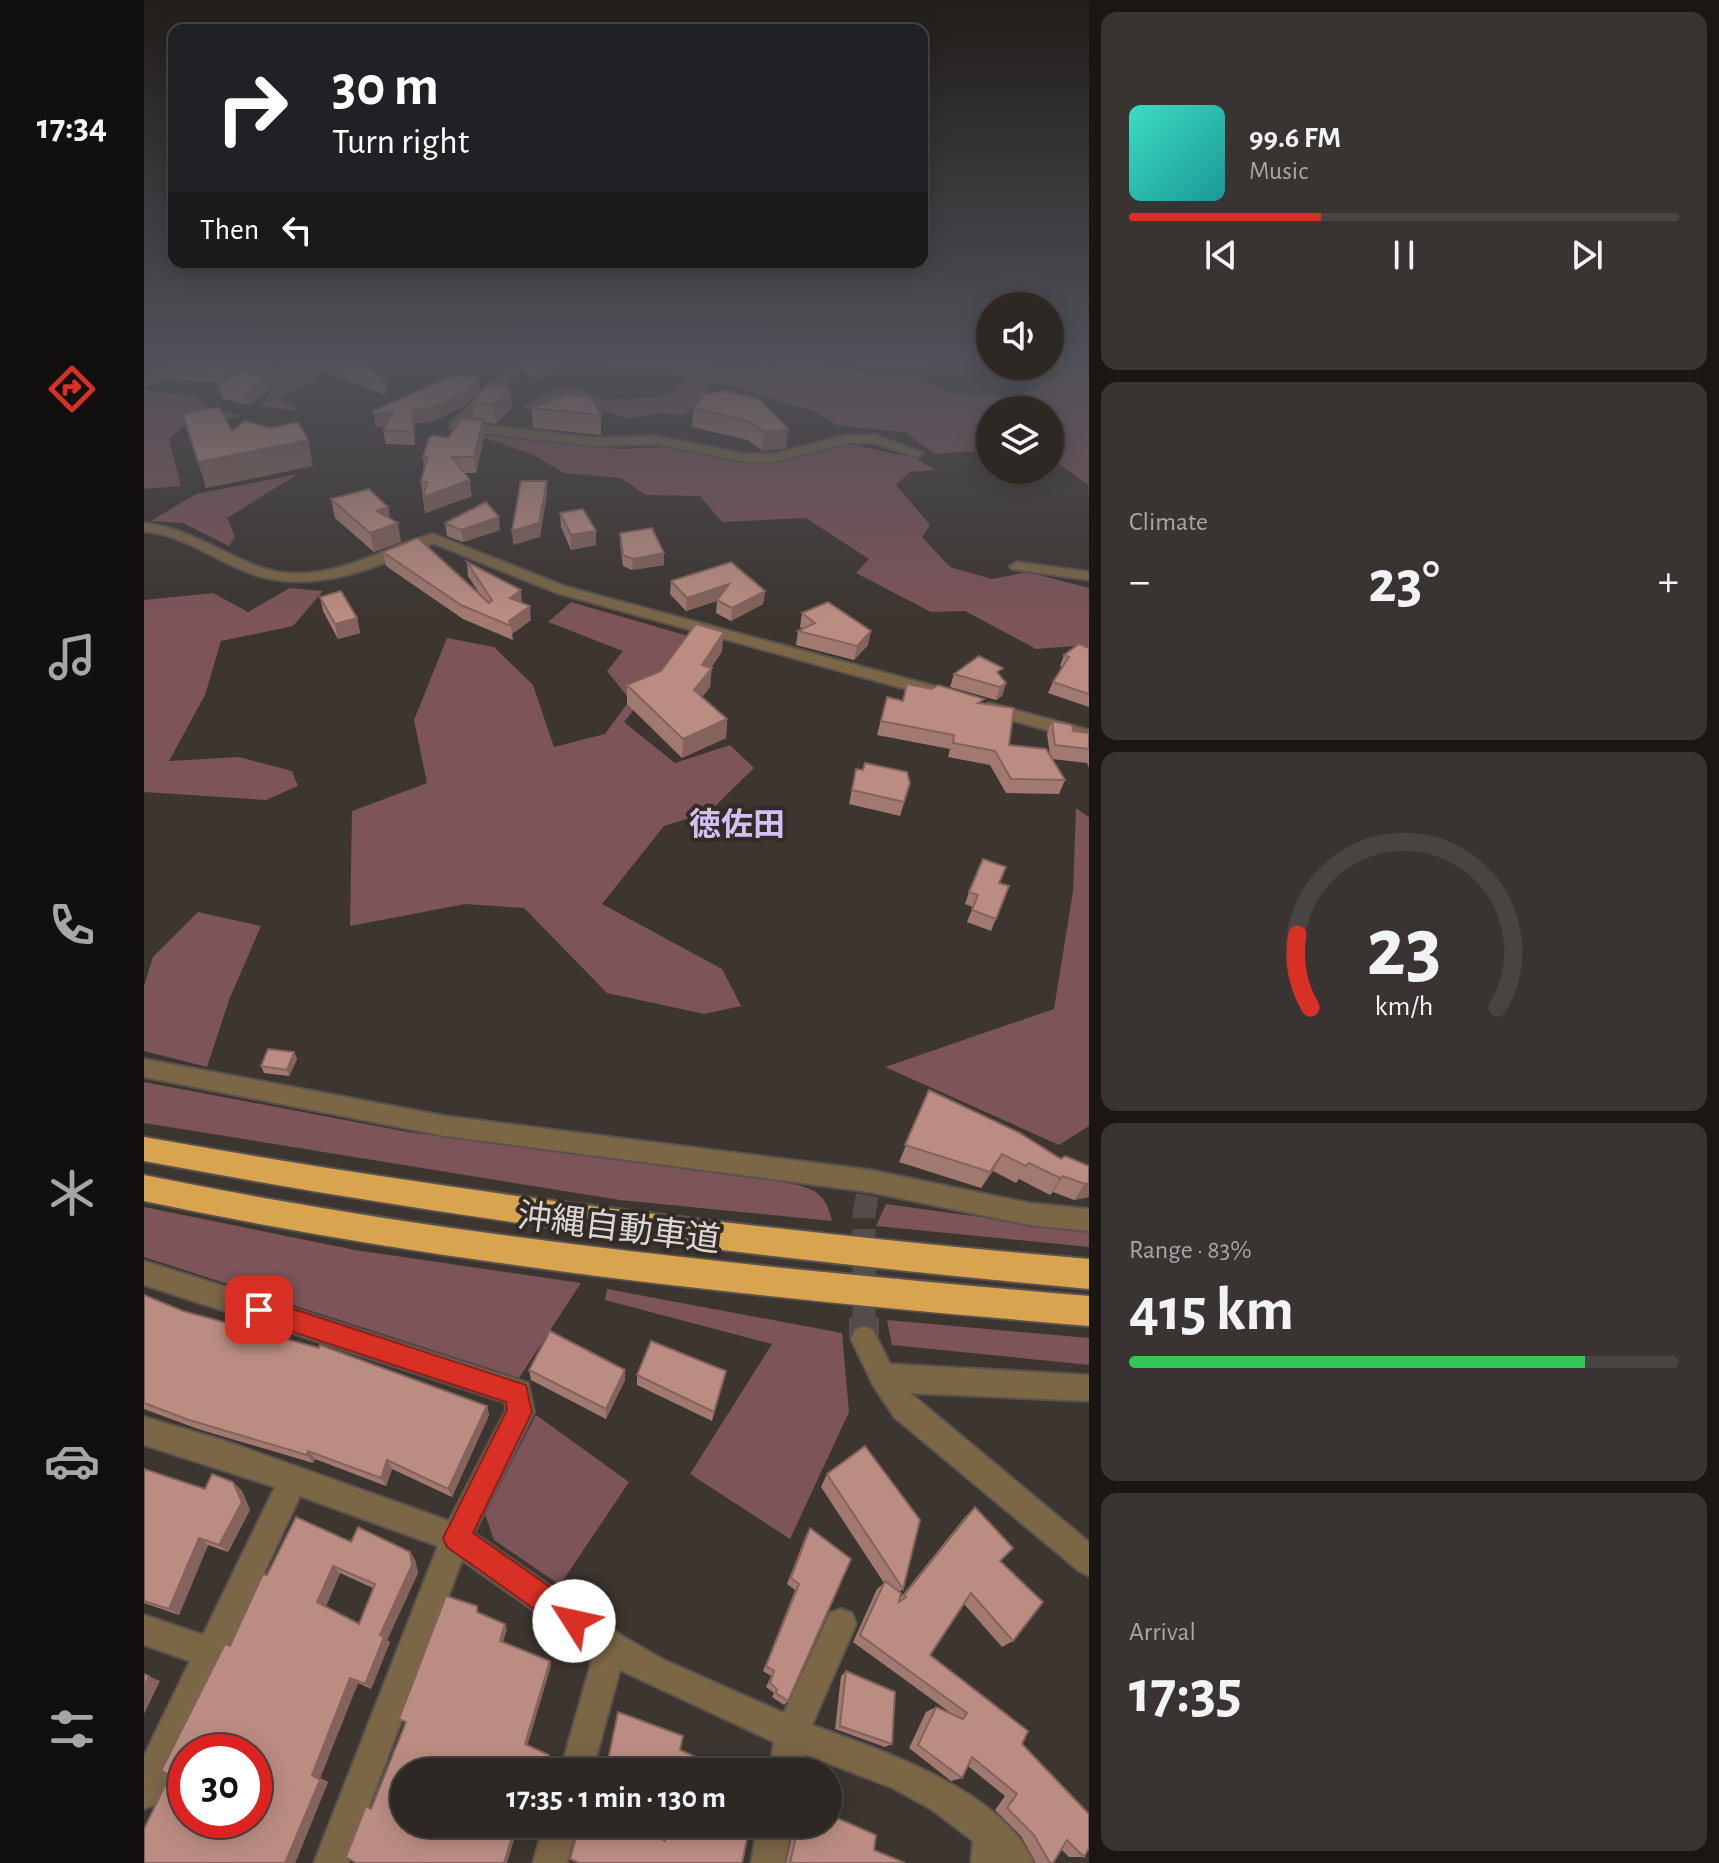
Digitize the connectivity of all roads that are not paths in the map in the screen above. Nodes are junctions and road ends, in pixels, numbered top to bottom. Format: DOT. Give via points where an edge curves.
graph roads {
  1 [pos="670,443"];
  2 [pos="832,443"];
  3 [pos="888,443"];
  4 [pos="917,453"];
  5 [pos="144,527"];
  6 [pos="1017,566"];
  7 [pos="1089,576"];
  8 [pos="945,695"];
  9 [pos="974,704"];
  10 [pos="1088,733"];
  11 [pos="144,1068"];
  12 [pos="144,1149"];
  13 [pos="144,1188"];
  14 [pos="1089,1220"];
  15 [pos="144,1273"];
  16 [pos="1089,1274"];
  17 [pos="1089,1311"];
  18 [pos="864,1339"];
  19 [pos="882,1376"];
  20 [pos="1089,1388"];
  21 [pos="144,1431"];
  22 [pos="293,1480"];
  23 [pos="456,1538"];
  24 [pos="1089,1561"];
  25 [pos="841,1624"];
  26 [pos="144,1630"];
  27 [pos="611,1647"];
  28 [pos="211,1653"];
  29 [pos="792,1733"];
  30 [pos="580,1758"];
  31 [pos="788,1758"];
  32 [pos="144,1792"];
  33 [pos="557,1838"];
  34 [pos="772,1838"];
  35 [pos="990,1849"];
  36 [pos="331,1863"];
  37 [pos="550,1863"];
  38 [pos="768,1863"];
  39 [pos="1017,1863"];
  1 -- 2 [label="street" via="746,458 774,458"];
  3 -- 4 [label="street"];
  5 -- 8 [label="street" via="173,529 250,569 298,580 361,567 433,538 562,590"];
  6 -- 7 [label="street"];
  9 -- 10 [label="street"];
  11 -- 14 [label="street" via="445,1126 870,1181 1029,1214"];
  12 -- 16 [label="highway, 沖縄自動車道" via="566,1218 833,1251"];
  13 -- 17 [label="highway, 沖縄自動車道" via="375,1233 742,1281"];
  15 -- 23 [label="street" via="518,1393 520,1412"];
  18 -- 19 [label="street"];
  19 -- 20 [label="street"];
  19 -- 24 [label="street" via="904,1407"];
  21 -- 22 [label="street"];
  22 -- 23 [label="street"];
  22 -- 28 [label="street"];
  23 -- 27 [label="street"];
  23 -- 36 [label="street"];
  25 -- 29 [label="street"];
  26 -- 28 [label="street"];
  27 -- 29 [label="street"];
  27 -- 30 [label="street"];
  28 -- 32 [label="street"];
  29 -- 31 [label="street"];
  29 -- 35 [label="street" via="902,1775 943,1797"];
  33 -- 37 [label="street"];
  34 -- 38 [label="street"];
  35 -- 39 [label="street"];
}
